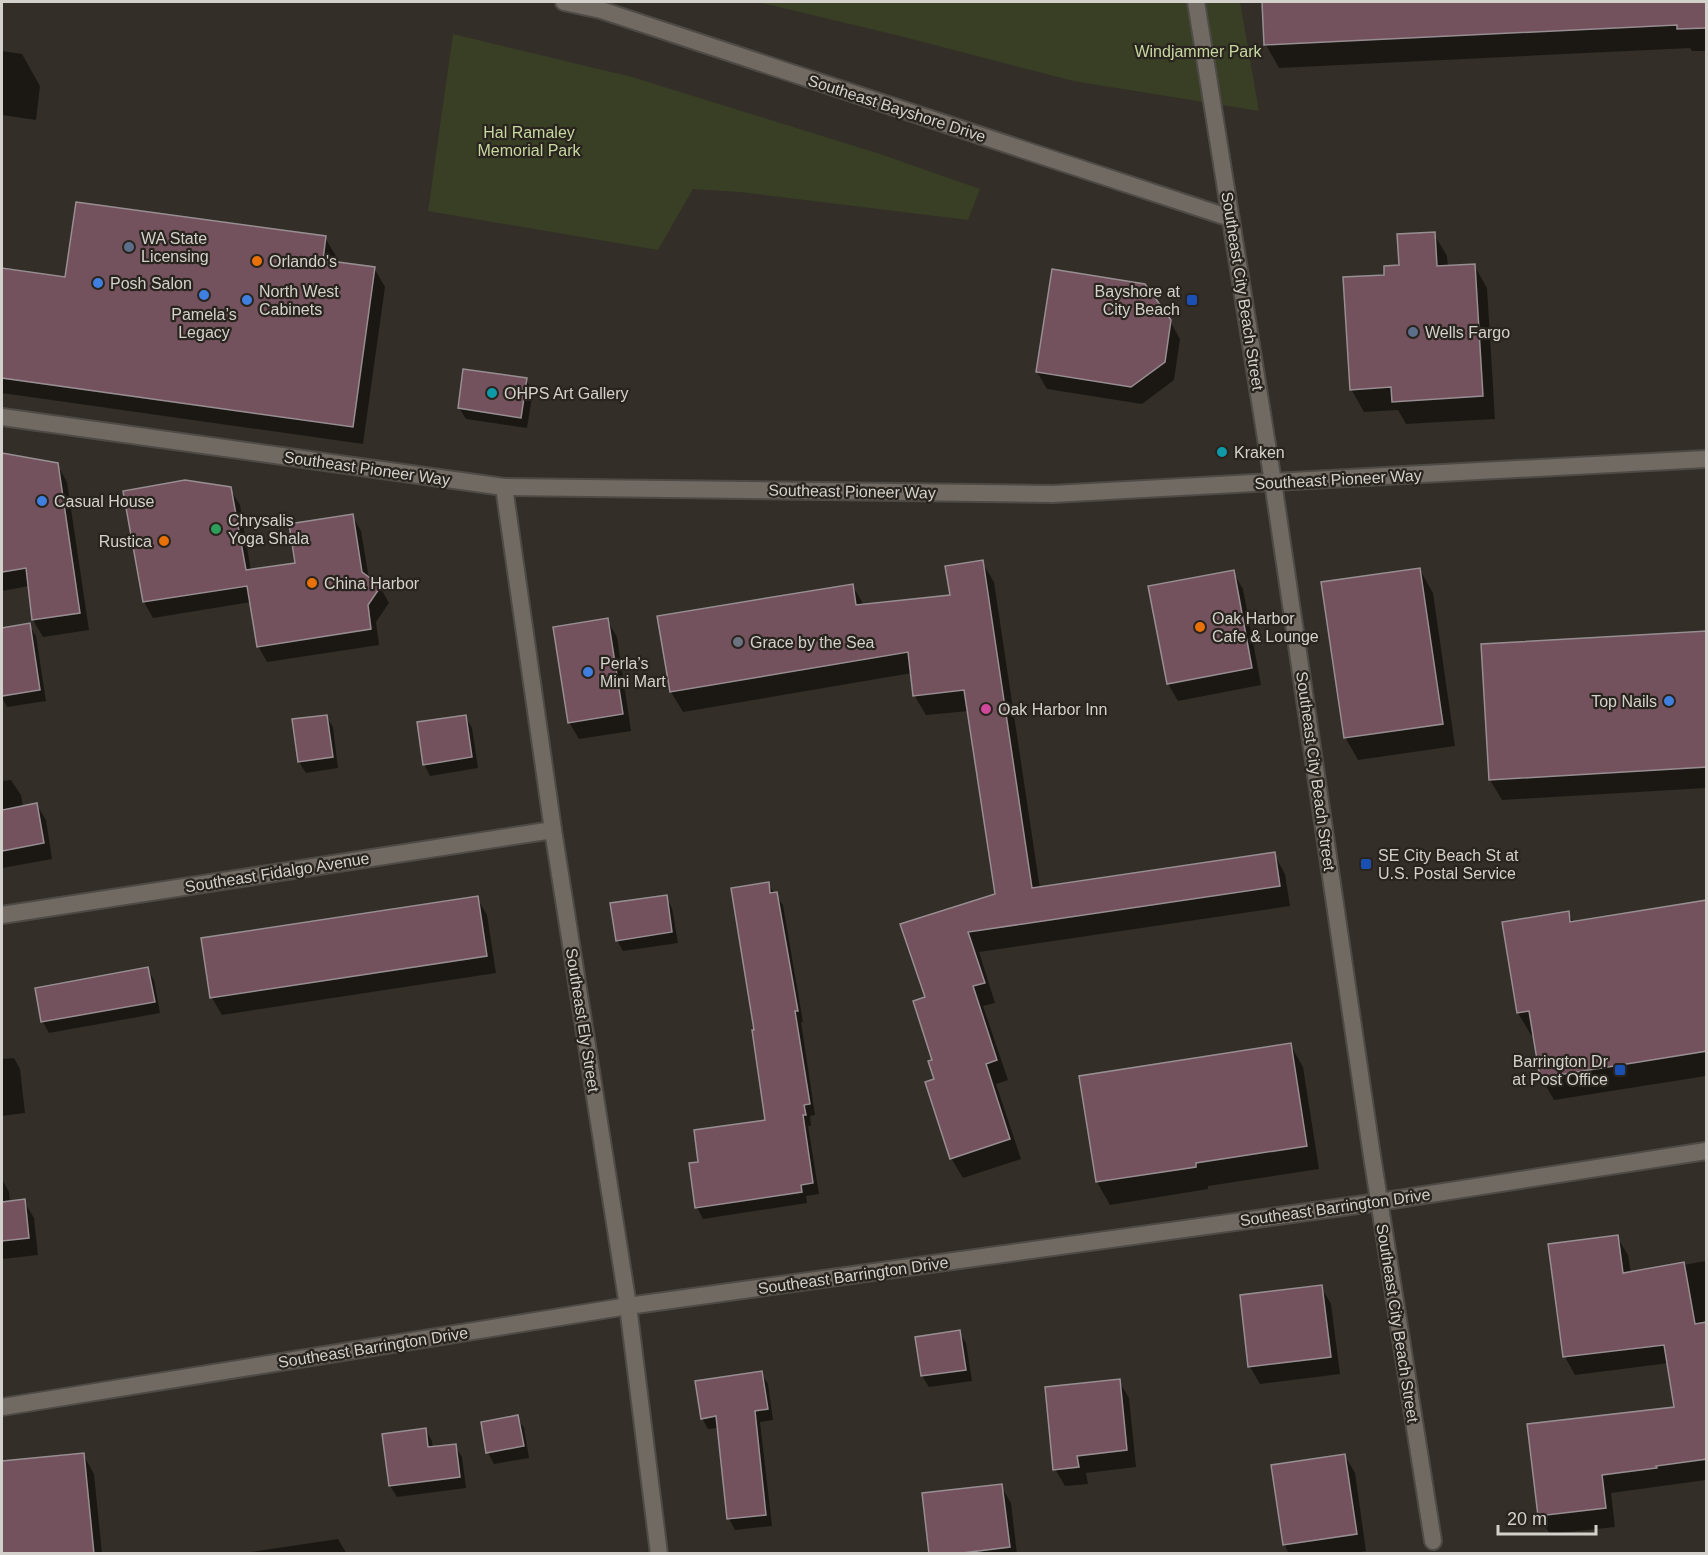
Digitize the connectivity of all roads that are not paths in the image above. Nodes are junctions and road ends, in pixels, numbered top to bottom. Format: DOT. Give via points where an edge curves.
graph roads {
  1 [pos="564,2"];
  2 [pos="1196,2"];
  3 [pos="1230,219"];
  4 [pos="2,417"];
  5 [pos="1707,459"];
  6 [pos="1273,482"];
  7 [pos="504,487"];
  8 [pos="553,830"];
  9 [pos="2,915"];
  10 [pos="1707,1151"];
  11 [pos="1379,1202"];
  12 [pos="628,1306"];
  13 [pos="2,1407"];
  14 [pos="1433,1541"];
  15 [pos="659,1554"];
  1 -- 3 [label="street, Southeast Bayshore Drive" via="601,10"];
  2 -- 3 [label="street, Southeast City Beach Street"];
  3 -- 6 [label="street, Southeast City Beach Street"];
  4 -- 7 [label="street, Southeast Pioneer Way"];
  5 -- 6 [label="street, Southeast Pioneer Way"];
  6 -- 7 [label="street, Southeast Pioneer Way" via="1053,494"];
  6 -- 11 [label="street, Southeast City Beach Street"];
  7 -- 8 [label="street, Southeast Ely Street"];
  8 -- 9 [label="street, Southeast Fidalgo Avenue"];
  8 -- 12 [label="street, Southeast Ely Street"];
  10 -- 11 [label="street, Southeast Barrington Drive"];
  11 -- 12 [label="street, Southeast Barrington Drive"];
  11 -- 14 [label="street, Southeast City Beach Street"];
  12 -- 13 [label="street, Southeast Barrington Drive"];
  12 -- 15 [label="street, Southeast Ely Street"];
}
